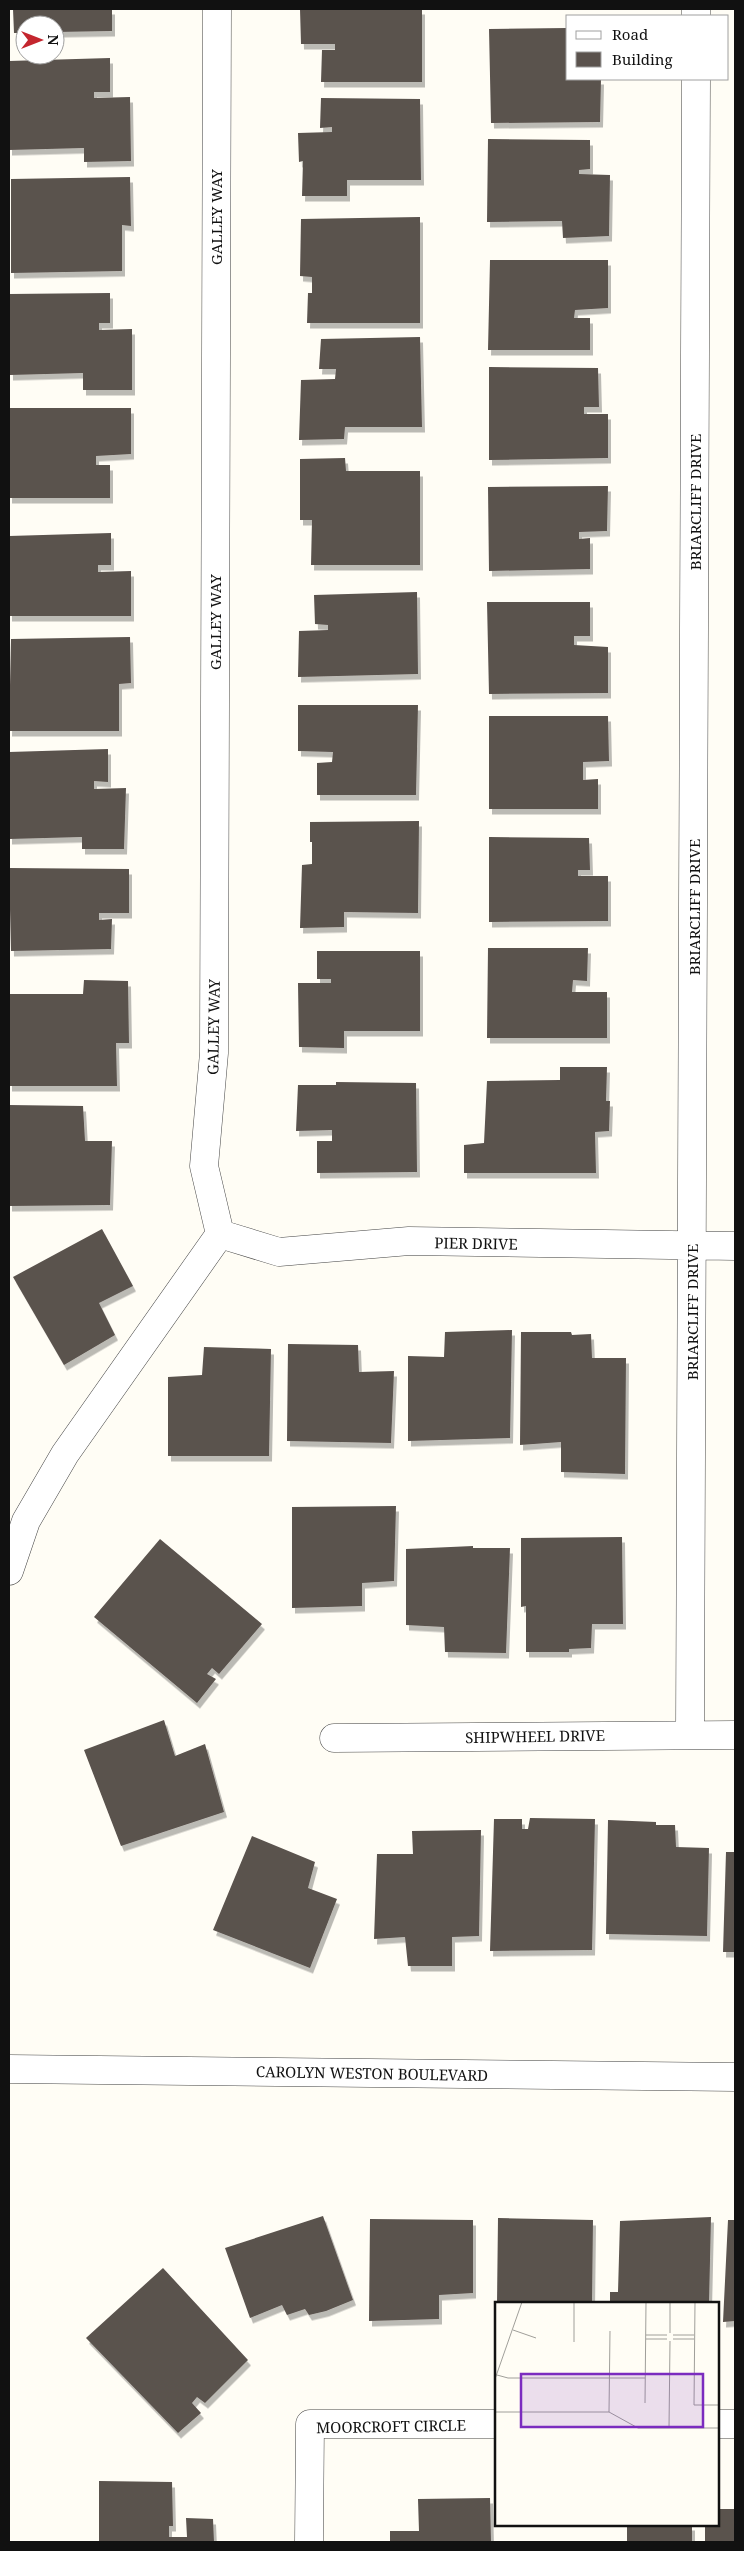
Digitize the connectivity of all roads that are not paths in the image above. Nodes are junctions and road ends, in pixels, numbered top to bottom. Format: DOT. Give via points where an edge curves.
graph roads {
  1 [pos="217,9"];
  2 [pos="696,80"];
  3 [pos="220,1234"];
  4 [pos="693,1246"];
  5 [pos="735,1246"];
  6 [pos="9,1571"];
  7 [pos="690,1734"];
  8 [pos="735,1735"];
  9 [pos="334,1738"];
  10 [pos="9,2068"];
  11 [pos="735,2077"];
  12 [pos="495,2424"];
  13 [pos="719,2424"];
  14 [pos="735,2424"];
  15 [pos="309,2542"];
  1 -- 3 [label="street, GALLEY WAY" via="214,1053 204,1166"];
  2 -- 4 [label="street, BRIARCLIFF DRIVE"];
  3 -- 4 [label="street, PIER DRIVE" via="279,1252 409,1241"];
  3 -- 6 [label="street" via="65,1454 26,1521"];
  4 -- 5 [label="street, PIER DRIVE"];
  4 -- 7 [label="street, BRIARCLIFF DRIVE"];
  7 -- 8 [label="street, SHIPWHEEL DRIVE"];
  7 -- 9 [label="street, SHIPWHEEL DRIVE"];
  10 -- 11 [label="street, CAROLYN WESTON BOULEVARD"];
  12 -- 15 [label="street, MOORCROFT CIRCLE" via="310,2424"];
  13 -- 14 [label="street"];
}
